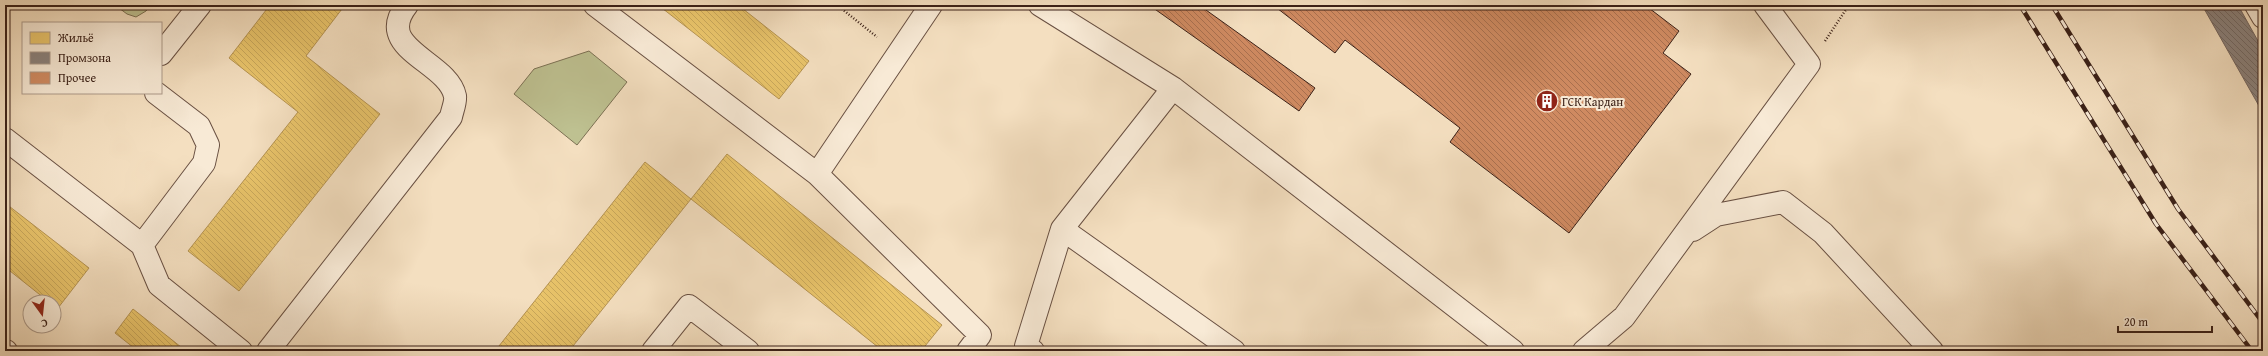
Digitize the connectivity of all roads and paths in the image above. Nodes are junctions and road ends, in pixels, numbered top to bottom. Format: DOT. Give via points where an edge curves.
graph roads {
  1 [pos="200,5"];
  2 [pos="407,5"];
  3 [pos="595,5"];
  4 [pos="837,5"];
  5 [pos="930,5"];
  6 [pos="1040,5"];
  7 [pos="1765,5"];
  8 [pos="1849,5"];
  9 [pos="2256,5"];
  10 [pos="2263,17"];
  11 [pos="162,53"];
  12 [pos="898,53"];
  13 [pos="1810,64"];
  14 [pos="1173,88"];
  15 [pos="157,94"];
  16 [pos="5,139"];
  17 [pos="817,174"];
  18 [pos="1062,230"];
  19 [pos="1681,239"];
  20 [pos="142,245"];
  21 [pos="241,351"];
  22 [pos="268,351"];
  23 [pos="653,351"];
  24 [pos="748,351"];
  25 [pos="968,351"];
  26 [pos="1033,351"];
  27 [pos="1234,351"];
  28 [pos="1513,351"];
  29 [pos="1584,351"];
  30 [pos="1932,351"];
  1 -- 11 [label="lane"];
  2 -- 22 [label="lane" via="402,12 398,29 406,48 447,79 456,97 451,117"];
  3 -- 17 [label="lane"];
  4 -- 12 [label="path"];
  5 -- 12 [label="lane"];
  6 -- 14 [label="lane"];
  7 -- 13 [label="lane"];
  8 -- 13 [label="path"];
  9 -- 10 [label="lane"];
  12 -- 17 [label="lane"];
  13 -- 19 [label="lane"];
  14 -- 18 [label="lane"];
  14 -- 28 [label="lane"];
  15 -- 20 [label="lane" via="198,126 208,144 204,163"];
  16 -- 20 [label="lane"];
  17 -- 25 [label="lane" via="980,335"];
  18 -- 26 [label="lane" via="1026,346"];
  18 -- 27 [label="lane"];
  19 -- 29 [label="lane" via="1624,316"];
  19 -- 30 [label="lane" via="1716,214 1783,202 1823,233"];
  20 -- 21 [label="lane" via="158,285"];
  23 -- 24 [label="lane" via="689,306"];
}
